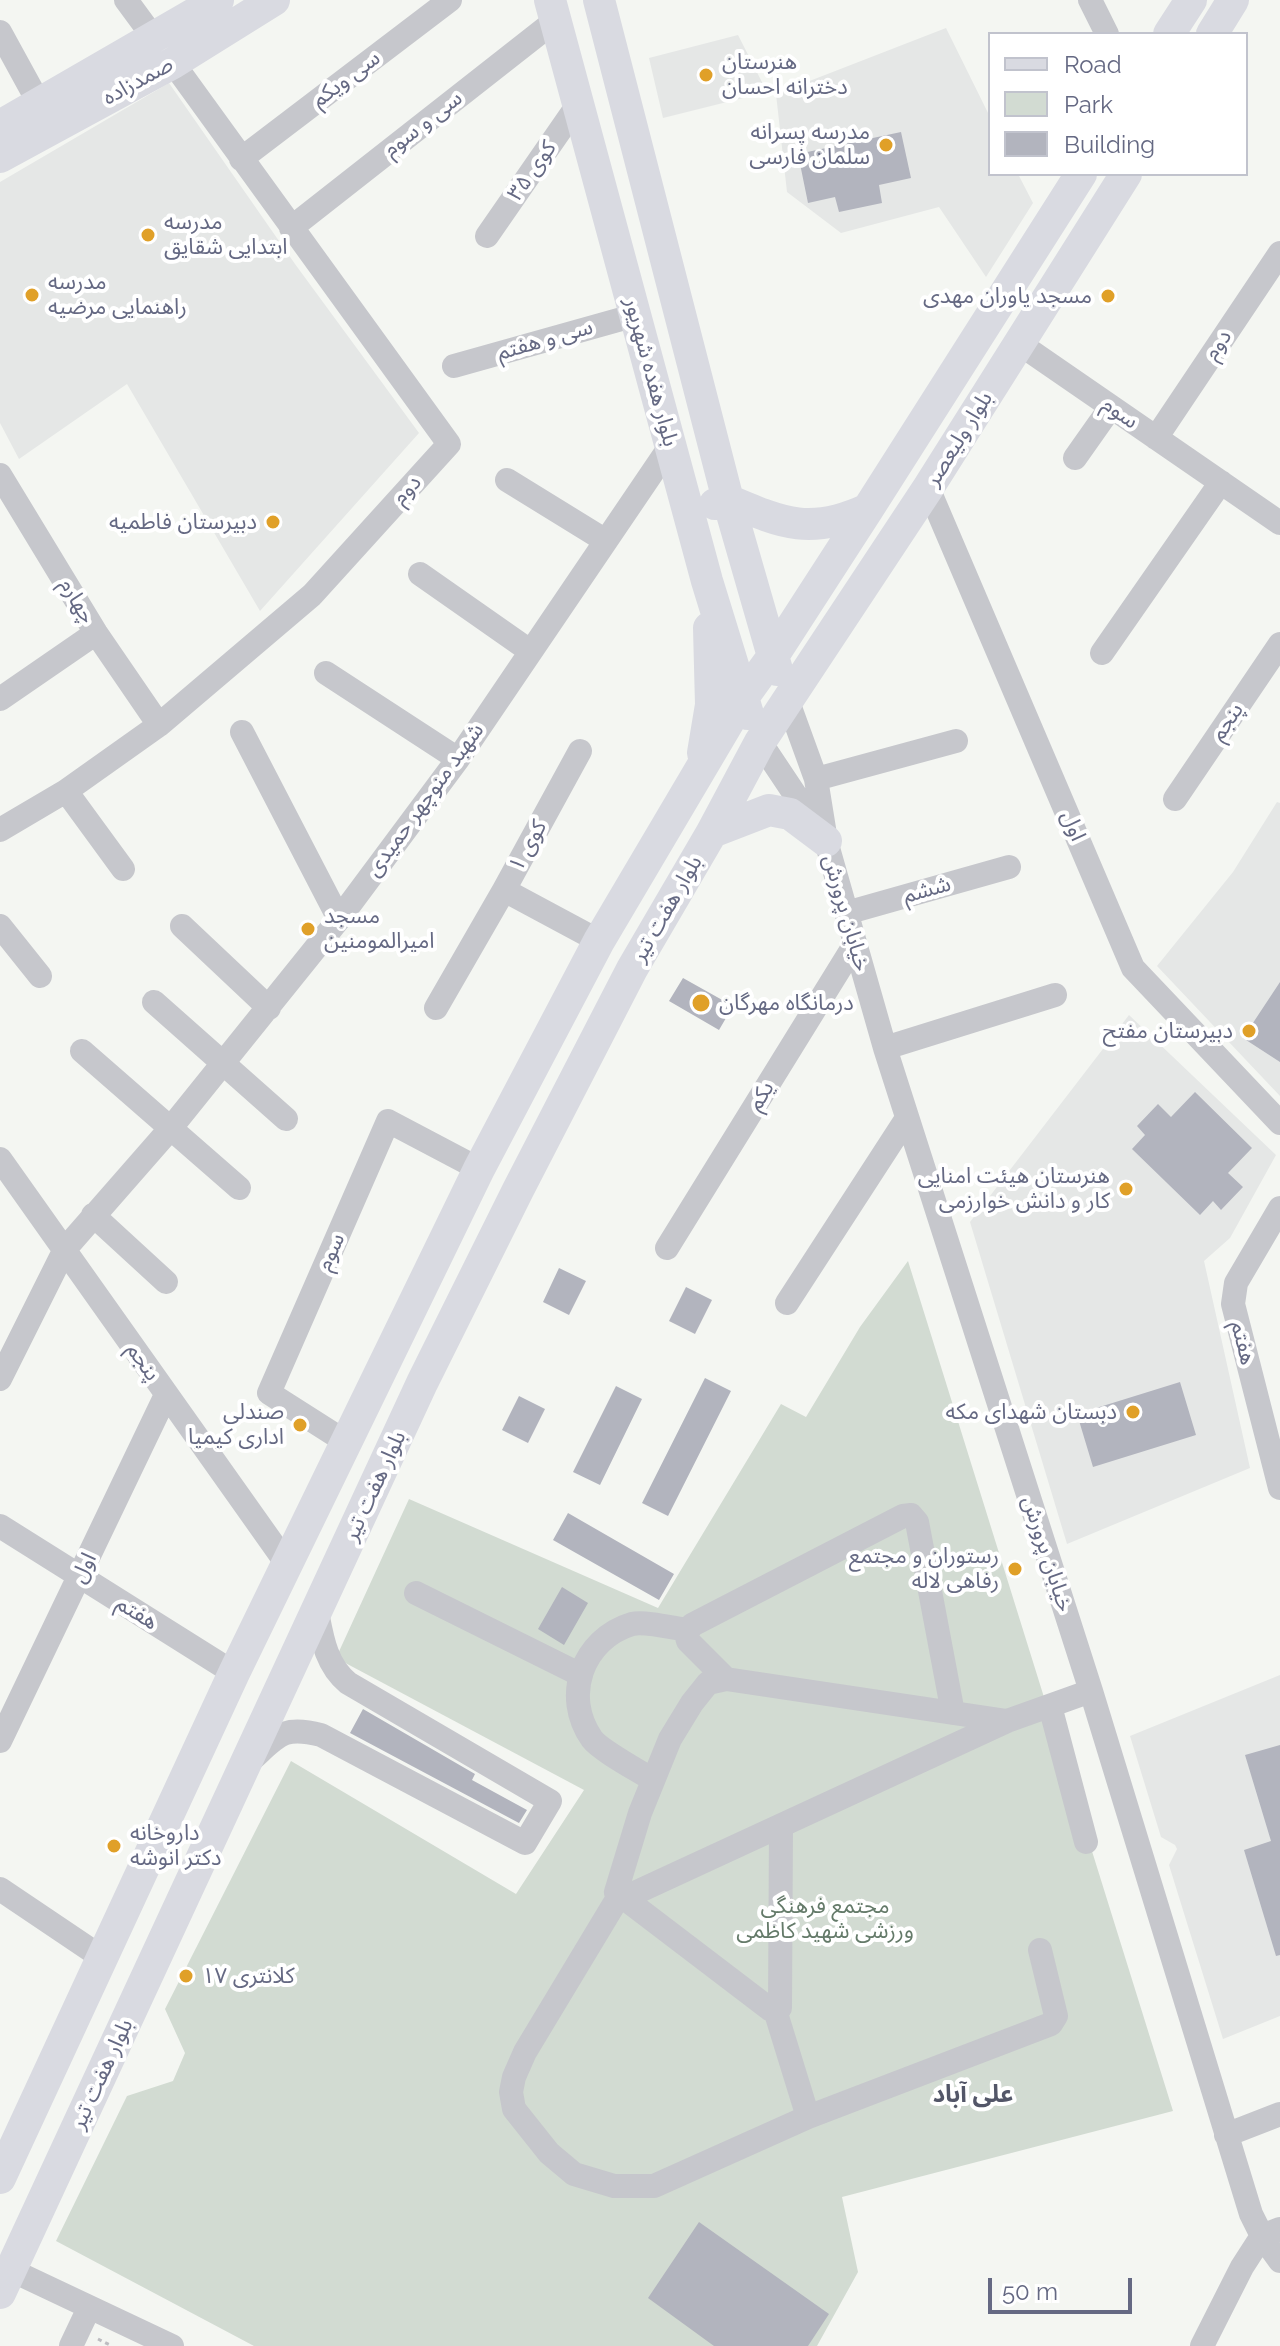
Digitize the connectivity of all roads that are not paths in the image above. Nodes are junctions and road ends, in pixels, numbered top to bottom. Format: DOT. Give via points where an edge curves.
graph roads {
  1 [pos="126,0"];
  2 [pos="218,0"];
  3 [pos="274,0"];
  4 [pos="450,0"];
  5 [pos="599,0"];
  6 [pos="1090,0"];
  7 [pos="1191,0"];
  8 [pos="1233,0"];
  9 [pos="553,10"];
  10 [pos="0,32"];
  11 [pos="1106,32"];
  12 [pos="1170,32"];
  13 [pos="1213,32"];
  14 [pos="163,50"];
  15 [pos="577,106"];
  16 [pos="46,116"];
  17 [pos="0,126"];
  18 [pos="0,157"];
  19 [pos="241,159"];
  20 [pos="1080,176"];
  21 [pos="1125,176"];
  22 [pos="291,228"];
  23 [pos="487,236"];
  24 [pos="1280,253"];
  25 [pos="636,315"];
  26 [pos="1020,344"];
  27 [pos="454,366"];
  28 [pos="1111,407"];
  29 [pos="1156,438"];
  30 [pos="671,445"];
  31 [pos="1075,458"];
  32 [pos="0,475"];
  33 [pos="507,480"];
  34 [pos="1221,482"];
  35 [pos="928,488"];
  36 [pos="728,500"];
  37 [pos="868,509"];
  38 [pos="690,512"];
  39 [pos="1277,515"];
  40 [pos="606,541"];
  41 [pos="420,574"];
  42 [pos="707,581"];
  43 [pos="96,633"];
  44 [pos="1280,644"];
  45 [pos="530,651"];
  46 [pos="1102,653"];
  47 [pos="773,656"];
  48 [pos="326,673"];
  49 [pos="0,699"];
  50 [pos="742,699"];
  51 [pos="787,699"];
  52 [pos="159,725"];
  53 [pos="242,732"];
  54 [pos="956,741"];
  55 [pos="760,742"];
  56 [pos="580,751"];
  57 [pos="458,759"];
  58 [pos="700,773"];
  59 [pos="816,779"];
  60 [pos="66,791"];
  61 [pos="1175,799"];
  62 [pos="0,830"];
  63 [pos="712,832"];
  64 [pos="826,841"];
  65 [pos="1009,867"];
  66 [pos="123,869"];
  67 [pos="504,890"];
  68 [pos="846,913"];
  69 [pos="339,919"];
  70 [pos="0,926"];
  71 [pos="182,926"];
  72 [pos="599,941"];
  73 [pos="855,944"];
  74 [pos="40,976"];
  75 [pos="1055,995"];
  76 [pos="154,1002"];
  77 [pos="269,1008"];
  78 [pos="436,1008"];
  79 [pos="885,1048"];
  80 [pos="82,1051"];
  81 [pos="224,1063"];
  82 [pos="907,1118"];
  83 [pos="286,1119"];
  84 [pos="1280,1123"];
  85 [pos="170,1129"];
  86 [pos="0,1159"];
  87 [pos="479,1169"];
  88 [pos="239,1188"];
  89 [pos="1280,1208"];
  90 [pos="93,1215"];
  91 [pos="667,1248"];
  92 [pos="65,1249"];
  93 [pos="166,1282"];
  94 [pos="787,1303"];
  95 [pos="384,1366"];
  96 [pos="0,1379"];
  97 [pos="422,1383"];
  98 [pos="166,1395"];
  99 [pos="346,1442"];
  100 [pos="1280,1488"];
  101 [pos="0,1526"];
  102 [pos="287,1564"];
  103 [pos="80,1577"];
  104 [pos="416,1593"];
  105 [pos="317,1612"];
  106 [pos="687,1630"];
  107 [pos="234,1673"];
  108 [pos="581,1675"];
  109 [pos="726,1679"];
  110 [pos="1091,1691"];
  111 [pos="1050,1706"];
  112 [pos="953,1713"];
  113 [pos="1007,1721"];
  114 [pos="0,1741"];
  115 [pos="245,1765"];
  116 [pos="653,1780"];
  117 [pos="781,1826"];
  118 [pos="1086,1842"];
  119 [pos="0,1889"];
  120 [pos="622,1897"];
  121 [pos="1040,1950"];
  122 [pos="101,1957"];
  123 [pos="775,2010"];
  124 [pos="64,2038"];
  125 [pos="109,2058"];
  126 [pos="1280,2114"];
  127 [pos="808,2117"];
  128 [pos="1226,2135"];
  129 [pos="0,2178"];
  130 [pos="1271,2233"];
  131 [pos="1280,2261"];
  132 [pos="5,2281"];
  133 [pos="89,2308"];
  134 [pos="71,2346"];
  135 [pos="172,2346"];
  136 [pos="1202,2346"];
  1 -- 14 [label="street, دوم"];
  2 -- 14 [label="main road, صمدزاده"];
  3 -- 14 [label="main road, صمدزاده"];
  4 -- 19 [label="street, سی ویکم"];
  5 -- 36 [label="main road, بلوار هفده شهریور"];
  6 -- 11 [label="street"];
  7 -- 12 [label="main road"];
  8 -- 13 [label="main road"];
  9 -- 15 [label="main road, بلوار هفده شهریور"];
  9 -- 22 [label="street, سی و سوم"];
  10 -- 16 [label="street"];
  14 -- 16 [label="main road, صمدزاده"];
  14 -- 19 [label="street, دوم"];
  15 -- 23 [label="street, کوی ۳۵"];
  15 -- 25 [label="main road, بلوار هفده شهریور"];
  16 -- 17 [label="main road, صمدزاده"];
  16 -- 18 [label="main road, صمدزاده"];
  19 -- 22 [label="street, دوم"];
  20 -- 37 [label="main road, بلوار ولیعصر"];
  21 -- 26 [label="main road, بلوار ولیعصر"];
  22 -- 52 [label="street, دوم" via="449,444 312,595"];
  24 -- 29 [label="street, دوم"];
  25 -- 27 [label="street, سی و هفتم"];
  25 -- 30 [label="main road, بلوار هفده شهریور"];
  26 -- 28 [label="street, سوم"];
  26 -- 35 [label="main road, بلوار ولیعصر"];
  28 -- 29 [label="street, سوم"];
  28 -- 31 [label="street"];
  29 -- 34 [label="street, سوم"];
  30 -- 38 [label="main road, بلوار هفده شهریور"];
  30 -- 40 [label="street, شهبد منوچهر حمیدی"];
  32 -- 43 [label="street, چهارم"];
  33 -- 40 [label="street"];
  34 -- 39 [label="street, سوم"];
  34 -- 46 [label="street"];
  35 -- 51 [label="main road, بلوار ولیعصر"];
  35 -- 84 [label="street, اول" via="1133,968"];
  36 -- 37 [label="main road" via="794,524 847,519"];
  36 -- 38 [label="main road"];
  36 -- 47 [label="main road, بلوار هفده شهریور"];
  37 -- 47 [label="main road, بلوار ولیعصر"];
  38 -- 42 [label="main road, بلوار هفده شهریور"];
  40 -- 45 [label="street, شهبد منوچهر حمیدی"];
  41 -- 45 [label="street"];
  42 -- 50 [label="main road, بلوار هفده شهریور"];
  42 -- 58 [label="main road" via="711,705"];
  43 -- 49 [label="street"];
  43 -- 52 [label="street, چهارم"];
  44 -- 61 [label="street, پنجم"];
  45 -- 57 [label="street, شهبد منوچهر حمیدی"];
  47 -- 50 [label="main road, بلوار هفت تیر"];
  47 -- 51 [label="main road, بلوار هفده شهریور"];
  48 -- 57 [label="street"];
  50 -- 55 [label="main road, بلوار هفده شهریور"];
  50 -- 58 [label="main road, بلوار هفت تیر"];
  51 -- 55 [label="main road, بلوار هفت تیر"];
  51 -- 59 [label="street, خیابان پرورش"];
  52 -- 60 [label="street, دوم"];
  53 -- 69 [label="street"];
  54 -- 59 [label="street"];
  55 -- 63 [label="main road, بلوار هفت تیر"];
  55 -- 64 [label="street, خیابان پرورش"];
  56 -- 67 [label="street, کوی ۱"];
  57 -- 69 [label="street, شهبد منوچهر حمیدی"];
  58 -- 72 [label="main road, بلوار هفت تیر"];
  59 -- 64 [label="street, خیابان پرورش"];
  60 -- 62 [label="street, دوم"];
  60 -- 66 [label="street"];
  63 -- 64 [label="main road" via="769,810 790,814"];
  63 -- 97 [label="main road, بلوار هفت تیر" via="632,969"];
  64 -- 68 [label="street, خیابان پرورش"];
  65 -- 68 [label="street, ششم"];
  67 -- 72 [label="street, کوی ۱"];
  67 -- 78 [label="street"];
  68 -- 73 [label="street, خیابان پرورش"];
  69 -- 77 [label="street, شهبد منوچهر حمیدی"];
  70 -- 74 [label="street"];
  71 -- 77 [label="street"];
  72 -- 87 [label="main road, بلوار هفت تیر"];
  73 -- 79 [label="street, خیابان پرورش"];
  73 -- 91 [label="street, یکم"];
  75 -- 79 [label="street"];
  76 -- 81 [label="street"];
  77 -- 81 [label="street, شهبد منوچهر حمیدی"];
  79 -- 82 [label="street, خیابان پرورش"];
  80 -- 85 [label="street"];
  81 -- 83 [label="street"];
  81 -- 85 [label="street, شهبد منوچهر حمیدی"];
  82 -- 94 [label="street"];
  82 -- 110 [label="street, خیابان پرورش"];
  85 -- 88 [label="street"];
  85 -- 90 [label="street, شهبد منوچهر حمیدی"];
  86 -- 92 [label="street, پنجم"];
  87 -- 95 [label="main road, بلوار هفت تیر"];
  87 -- 99 [label="street, سوم" via="388,1121 269,1393"];
  89 -- 100 [label="street, هفتم" via="1236,1283 1233,1304"];
  90 -- 92 [label="street, شهبد منوچهر حمیدی"];
  90 -- 93 [label="street"];
  92 -- 96 [label="street, شهبد منوچهر حمیدی"];
  92 -- 98 [label="street, پنجم"];
  95 -- 97 [label="main road"];
  95 -- 99 [label="main road, بلوار هفت تیر"];
  97 -- 105 [label="main road, بلوار هفت تیر"];
  98 -- 102 [label="street, پنجم"];
  98 -- 103 [label="street, اول"];
  99 -- 102 [label="main road, بلوار هفت تیر"];
  101 -- 103 [label="street, هفتم"];
  102 -- 107 [label="main road, بلوار هفت تیر"];
  103 -- 107 [label="street, هفتم"];
  103 -- 114 [label="street, اول"];
  104 -- 108 [label="street"];
  105 -- 115 [label="main road, بلوار هفت تیر"];
  105 -- 115 [label="street" via="325,1649 339,1676 550,1801 525,1843 321,1735 283,1732"];
  106 -- 108 [label="street" via="635,1623 593,1647"];
  106 -- 109 [label="street" via="688,1641"];
  106 -- 112 [label="street" via="911,1515 917,1522"];
  107 -- 122 [label="main road, بلوار هفت تیر"];
  108 -- 116 [label="street" via="579,1713 593,1741"];
  109 -- 112 [label="street"];
  109 -- 116 [label="street" via="708,1683 692,1703"];
  110 -- 111 [label="street"];
  110 -- 128 [label="street, خیابان پرورش"];
  111 -- 113 [label="street"];
  111 -- 118 [label="street"];
  112 -- 113 [label="street"];
  113 -- 117 [label="street"];
  115 -- 125 [label="main road, بلوار هفت تیر"];
  116 -- 120 [label="street" via="616,1892"];
  117 -- 120 [label="street"];
  117 -- 123 [label="street" via="780,2008"];
  119 -- 122 [label="street"];
  120 -- 123 [label="street"];
  120 -- 127 [label="street" via="514,2077 514,2109 549,2153 574,2174 614,2186 654,2186"];
  121 -- 127 [label="street" via="1056,2016 1051,2024"];
  122 -- 124 [label="main road, بلوار هفت تیر"];
  123 -- 127 [label="street"];
  124 -- 125 [label="main road"];
  124 -- 129 [label="main road, بلوار هفت تیر"];
  125 -- 132 [label="main road, بلوار هفت تیر"];
  126 -- 128 [label="street"];
  128 -- 130 [label="street, خیابان پرورش" via="1251,2214"];
  130 -- 131 [label="street, خیابان پرورش"];
  130 -- 136 [label="street" via="1242,2267"];
  132 -- 133 [label="street"];
  133 -- 134 [label="street"];
  133 -- 135 [label="street"];
}
